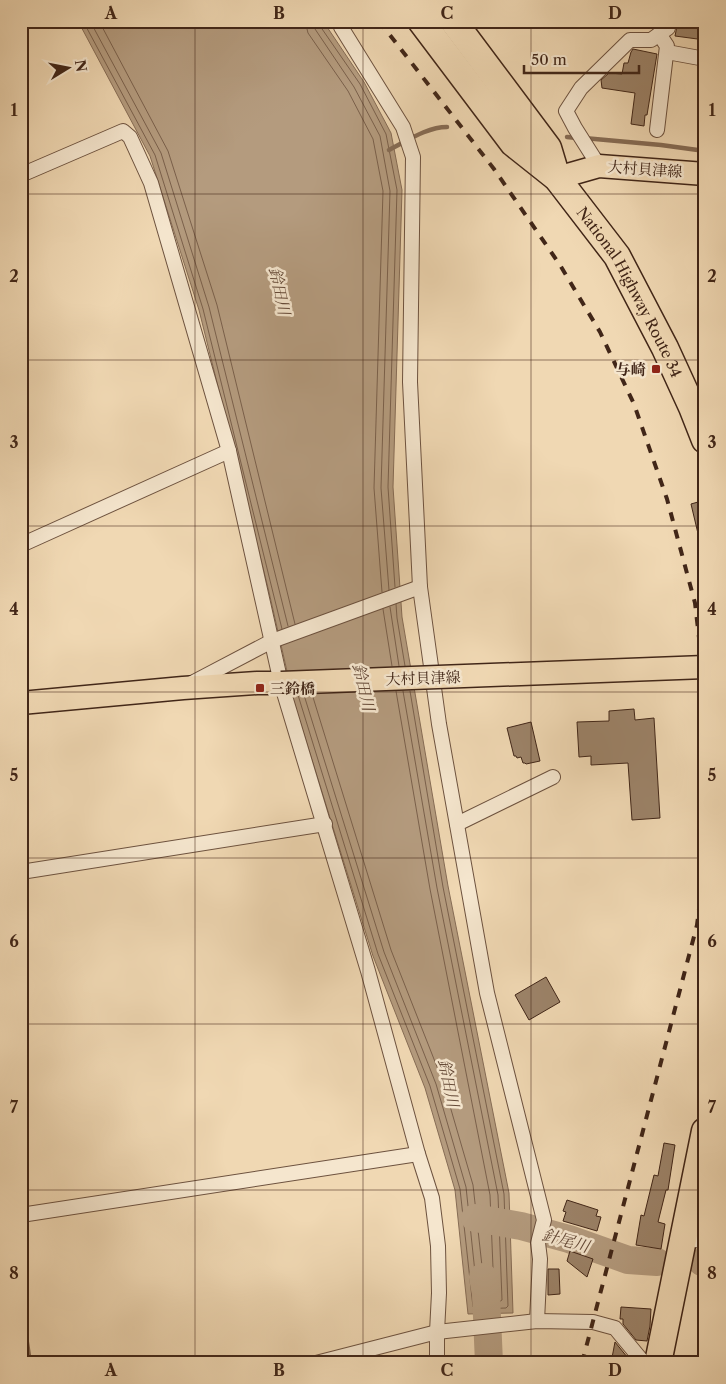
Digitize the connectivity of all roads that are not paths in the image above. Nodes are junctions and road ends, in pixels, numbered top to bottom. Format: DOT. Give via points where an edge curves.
graph roads {
  1 [pos="340,21"];
  2 [pos="421,21"];
  3 [pos="454,21"];
  4 [pos="669,21"];
  5 [pos="659,34"];
  6 [pos="667,52"];
  7 [pos="705,59"];
  8 [pos="657,130"];
  9 [pos="594,158"];
  10 [pos="705,174"];
  11 [pos="21,175"];
  12 [pos="558,178"];
  13 [pos="705,440"];
  14 [pos="229,451"];
  15 [pos="21,545"];
  16 [pos="420,587"];
  17 [pos="277,639"];
  18 [pos="705,666"];
  19 [pos="281,683"];
  20 [pos="183,688"];
  21 [pos="21,703"];
  22 [pos="553,777"];
  23 [pos="324,824"];
  24 [pos="457,824"];
  25 [pos="21,872"];
  26 [pos="705,1130"];
  27 [pos="418,1154"];
  28 [pos="21,1215"];
  29 [pos="694,1240"];
  30 [pos="534,1321"];
  31 [pos="440,1331"];
  32 [pos="316,1363"];
  33 [pos="436,1363"];
  34 [pos="644,1363"];
  35 [pos="658,1363"];
  1 -- 16 [label="street" via="403,127 413,156 410,382"];
  2 -- 12 [label="highway, National Highway Route 34" via="513,143"];
  3 -- 12 [label="highway, National Highway Route 34" via="548,148"];
  4 -- 5 [label="street" via="668,28"];
  5 -- 6 [label="street"];
  5 -- 9 [label="street" via="651,40 630,40 581,88 566,111"];
  6 -- 7 [label="street"];
  6 -- 8 [label="street"];
  9 -- 10 [label="main road, 大村貝津線"];
  9 -- 12 [label="main road, 大村貝津線"];
  11 -- 14 [label="street" via="123,131 130,137 151,183"];
  12 -- 13 [label="highway, National Highway Route 34" via="616,256 665,348"];
  14 -- 15 [label="street"];
  14 -- 17 [label="street"];
  16 -- 17 [label="street"];
  16 -- 24 [label="street"];
  17 -- 19 [label="street"];
  17 -- 20 [label="street"];
  18 -- 19 [label="main road, 大村貝津線, bridge"];
  19 -- 20 [label="main road, 大村貝津線"];
  19 -- 23 [label="street"];
  20 -- 21 [label="main road, 大村貝津線"];
  22 -- 24 [label="street"];
  23 -- 25 [label="street"];
  23 -- 27 [label="street"];
  24 -- 30 [label="street" via="487,993 544,1220 538,1242 540,1260"];
  26 -- 29 [label="highway"];
  27 -- 28 [label="street"];
  27 -- 31 [label="street" via="432,1198 438,1246"];
  29 -- 35 [label="highway"];
  30 -- 31 [label="street"];
  30 -- 34 [label="street" via="593,1322 615,1328"];
  31 -- 32 [label="street"];
  31 -- 33 [label="street"];
}
